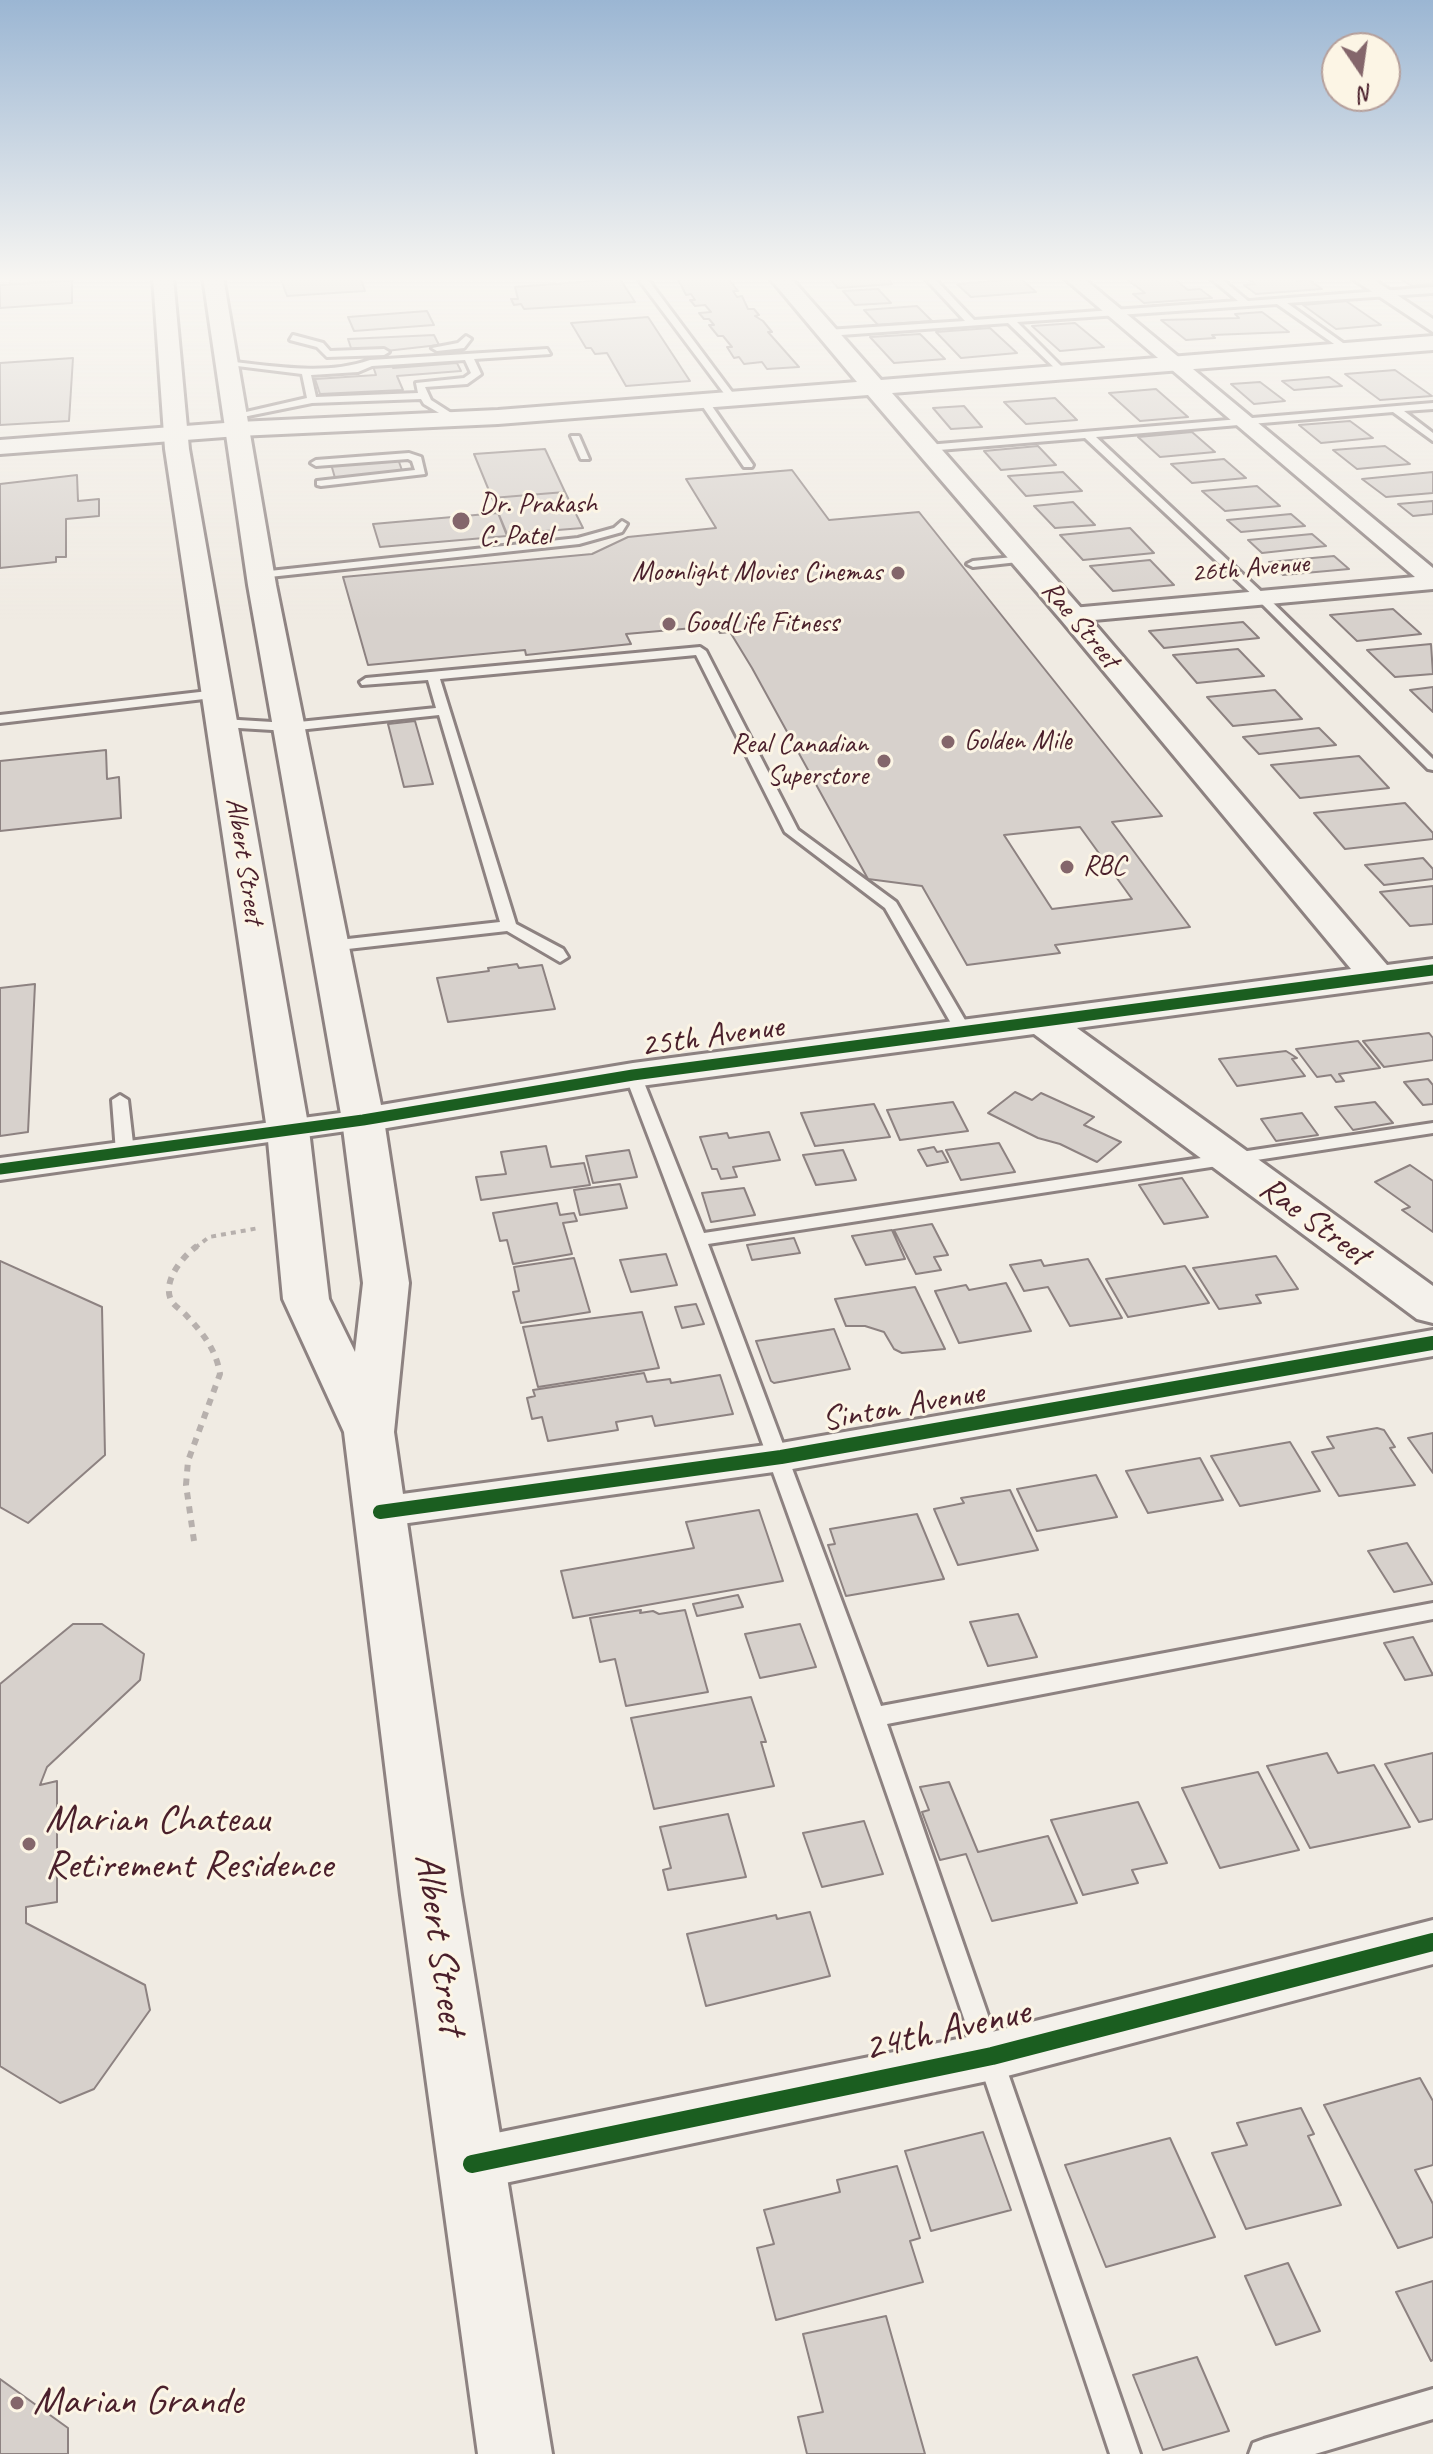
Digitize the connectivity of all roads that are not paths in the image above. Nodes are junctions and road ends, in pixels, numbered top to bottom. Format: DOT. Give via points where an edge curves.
graph roads {
  1 [pos="173,392"];
  2 [pos="231,392"];
  3 [pos="310,392"];
  4 [pos="421,392"];
  5 [pos="727,392"];
  6 [pos="816,392"];
  7 [pos="879,392"];
  8 [pos="1208,392"];
  9 [pos="423,396"];
  10 [pos="732,398"];
  11 [pos="312,400"];
  12 [pos="704,401"];
  13 [pos="347,405"];
  14 [pos="1433,406"];
  15 [pos="1395,409"];
  16 [pos="456,420"];
  17 [pos="1245,421"];
  18 [pos="427,422"];
  19 [pos="238,430"];
  20 [pos="1087,434"];
  21 [pos="575,438"];
  22 [pos="1433,438"];
  23 [pos="177,441"];
  24 [pos="0,447"];
  25 [pos="927,448"];
  26 [pos="585,457"];
  27 [pos="316,463"];
  28 [pos="0,464"];
  29 [pos="748,465"];
  30 [pos="321,483"];
  31 [pos="622,524"];
  32 [pos="1023,559"];
  33 [pos="973,564"];
  34 [pos="260,575"];
  35 [pos="1433,581"];
  36 [pos="1262,598"];
  37 [pos="1072,615"];
  38 [pos="433,676"];
  39 [pos="366,682"];
  40 [pos="220,709"];
  41 [pos="444,711"];
  42 [pos="0,719"];
  43 [pos="289,727"];
  44 [pos="1433,766"];
  45 [pos="509,926"];
  46 [pos="330,946"];
  47 [pos="560,957"];
  48 [pos="1433,970"];
  49 [pos="1377,977"];
  50 [pos="1041,1021"];
  51 [pos="964,1032"];
  52 [pos="633,1075"];
  53 [pos="120,1100"];
  54 [pos="363,1120"];
  55 [pos="1433,1128"];
  56 [pos="288,1130"];
  57 [pos="125,1152"];
  58 [pos="1229,1161"];
  59 [pos="0,1169"];
  60 [pos="699,1240"];
  61 [pos="1433,1308"];
  62 [pos="1433,1343"];
  63 [pos="369,1432"];
  64 [pos="781,1457"];
  65 [pos="380,1512"];
  66 [pos="1433,1611"];
  67 [pos="873,1717"];
  68 [pos="1433,1942"];
  69 [pos="992,2056"];
  70 [pos="472,2164"];
  71 [pos="1433,2404"];
  72 [pos="515,2454"];
  73 [pos="1125,2454"];
  74 [pos="1264,2454"];
  1 -- 23 [label="main road, Albert Street"];
  2 -- 19 [label="main road, Albert Street"];
  3 -- 11 [label="lane"];
  4 -- 9 [label="lane"];
  5 -- 10 [label="lane"];
  6 -- 10 [label="main road"];
  7 -- 25 [label="main road, Rae Street"];
  8 -- 17 [label="street"];
  9 -- 13 [label="lane" via="368,395"];
  9 -- 16 [label="lane"];
  10 -- 12 [label="main road"];
  11 -- 13 [label="lane"];
  11 -- 19 [label="lane"];
  12 -- 16 [label="main road"];
  12 -- 29 [label="lane"];
  13 -- 18 [label="main road"];
  13 -- 19 [label="main road"];
  14 -- 15 [label="lane"];
  15 -- 17 [label="lane"];
  15 -- 22 [label="lane"];
  16 -- 18 [label="main road"];
  17 -- 20 [label="lane"];
  17 -- 35 [label="street"];
  18 -- 19 [label="main road" via="368,433"];
  19 -- 23 [label="main road"];
  19 -- 34 [label="main road, Albert Street"];
  20 -- 25 [label="lane"];
  20 -- 36 [label="lane"];
  21 -- 26 [label="lane"];
  23 -- 24 [label="main road"];
  23 -- 28 [label="main road"];
  23 -- 40 [label="main road, Albert Street"];
  25 -- 32 [label="main road, Rae Street"];
  27 -- 30 [label="lane" via="409,456 417,459 421,472"];
  31 -- 34 [label="lane" via="618,530 579,541"];
  32 -- 33 [label="lane"];
  32 -- 37 [label="main road, Rae Street"];
  34 -- 43 [label="main road, Albert Street"];
  35 -- 36 [label="street, 26th Avenue"];
  36 -- 37 [label="street, 26th Avenue"];
  36 -- 44 [label="lane"];
  37 -- 49 [label="main road, Rae Street"];
  38 -- 39 [label="lane"];
  38 -- 41 [label="lane"];
  38 -- 51 [label="lane" via="700,651 792,832 891,905"];
  40 -- 42 [label="lane"];
  40 -- 43 [label="lane"];
  40 -- 56 [label="main road, Albert Street"];
  41 -- 43 [label="lane"];
  41 -- 45 [label="lane"];
  43 -- 46 [label="main road, Albert Street"];
  45 -- 46 [label="lane"];
  45 -- 47 [label="lane"];
  46 -- 54 [label="main road, Albert Street"];
  48 -- 49 [label="main road, 25th Avenue"];
  49 -- 50 [label="main road, 25th Avenue"];
  50 -- 51 [label="main road, 25th Avenue"];
  50 -- 58 [label="main road, Rae Street"];
  51 -- 52 [label="main road, 25th Avenue"];
  52 -- 54 [label="main road, 25th Avenue"];
  52 -- 60 [label="lane"];
  53 -- 57 [label="lane"];
  54 -- 56 [label="street, 25th Avenue"];
  54 -- 63 [label="main road, Albert Street" via="386,1283"];
  55 -- 58 [label="lane"];
  56 -- 57 [label="street, 25th Avenue"];
  56 -- 63 [label="main road, Albert Street" via="306,1299"];
  57 -- 59 [label="street, 25th Avenue"];
  58 -- 60 [label="lane"];
  58 -- 61 [label="main road, Rae Street"];
  60 -- 64 [label="lane"];
  62 -- 64 [label="street, Sinton Avenue"];
  63 -- 65 [label="main road, Albert Street"];
  64 -- 65 [label="street, Sinton Avenue"];
  64 -- 67 [label="lane"];
  65 -- 70 [label="main road, Albert Street"];
  66 -- 67 [label="lane"];
  67 -- 69 [label="lane"];
  68 -- 69 [label="street, 24th Avenue"];
  69 -- 70 [label="street, 24th Avenue"];
  69 -- 73 [label="lane"];
  70 -- 72 [label="main road, Albert Street"];
  71 -- 74 [label="lane"];
}
